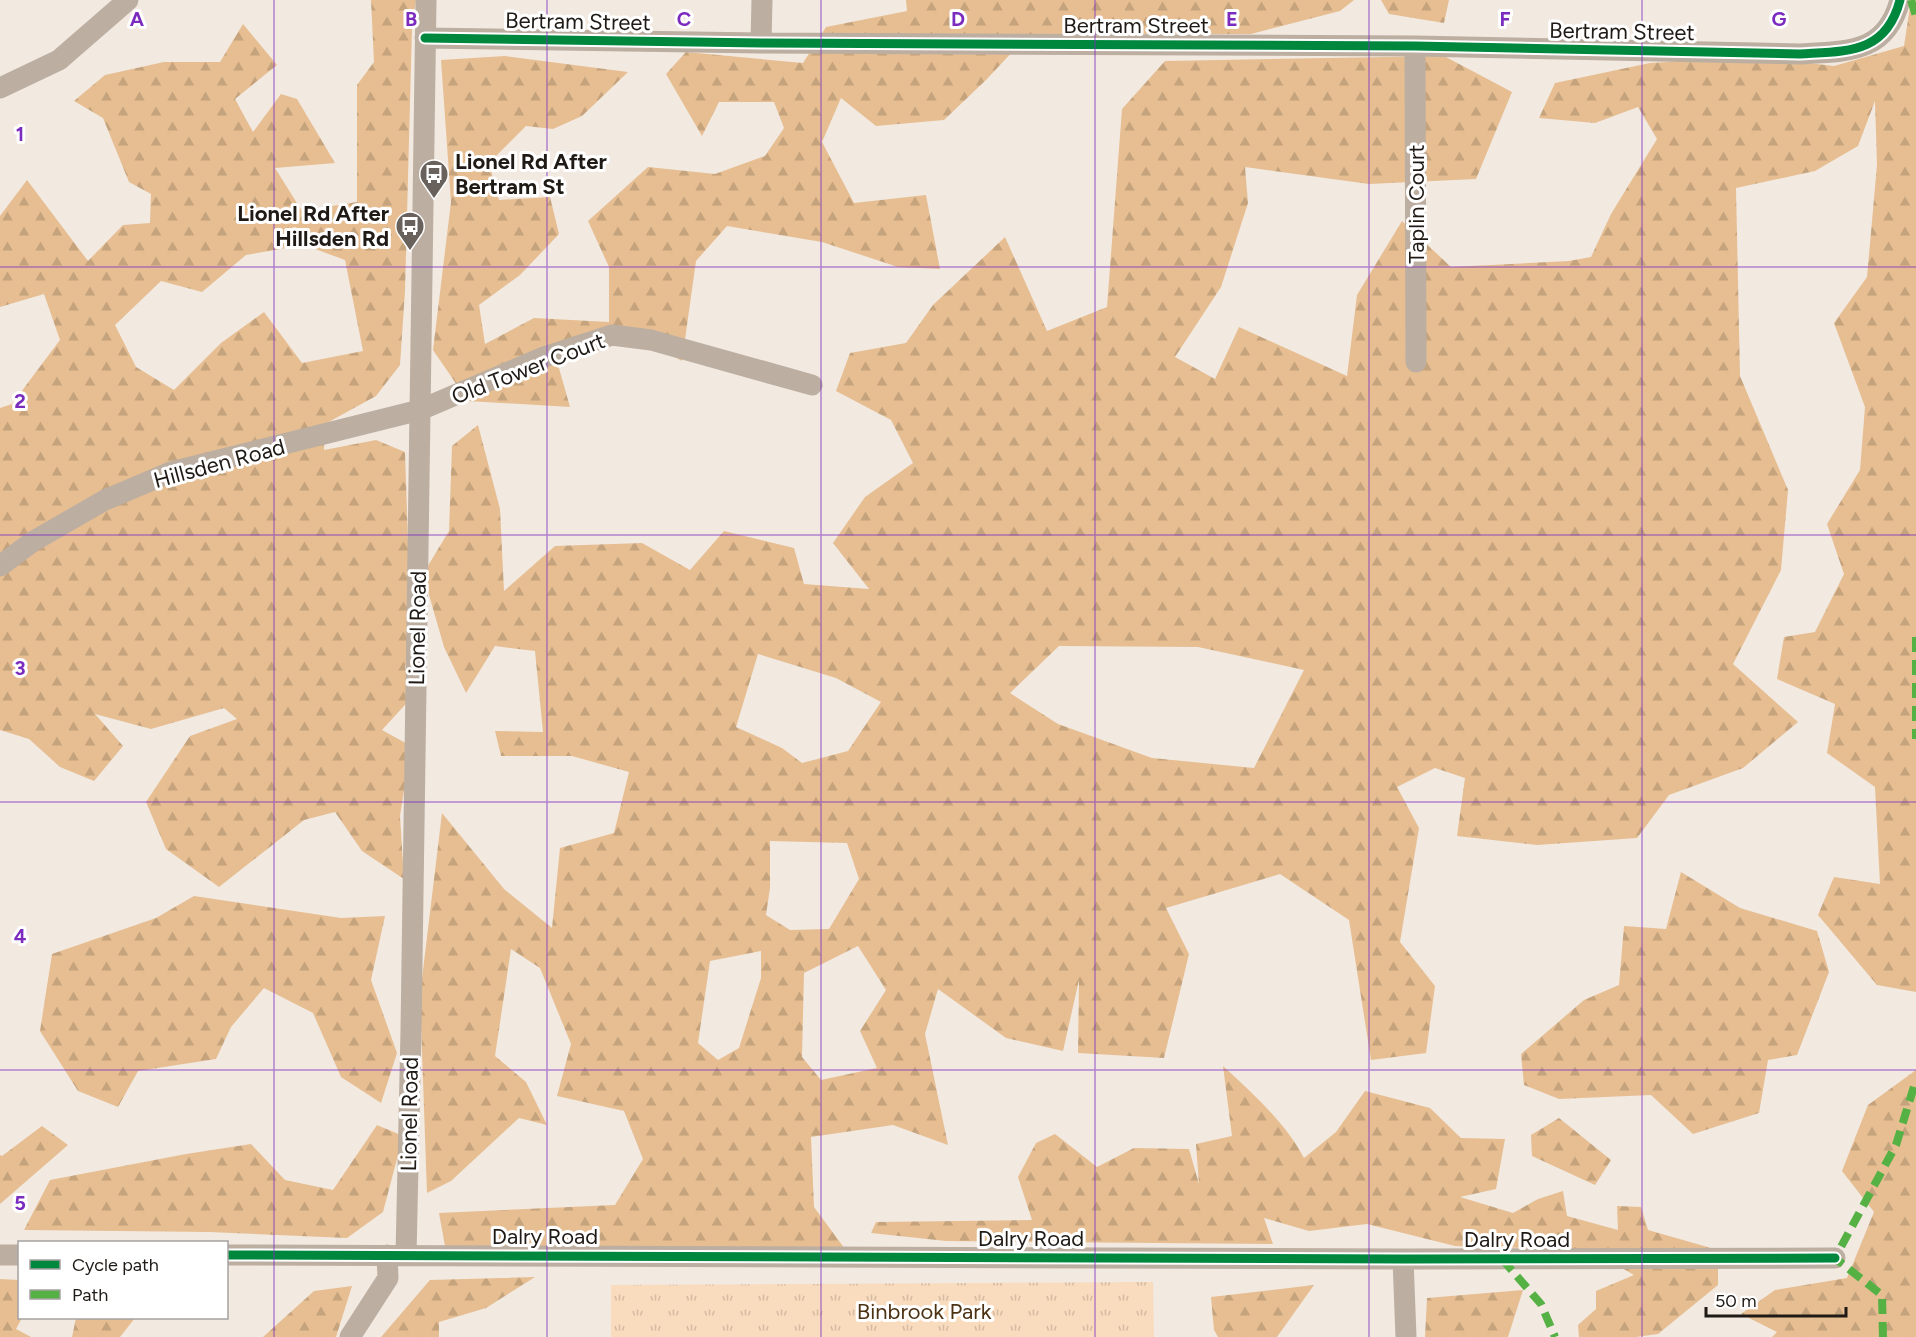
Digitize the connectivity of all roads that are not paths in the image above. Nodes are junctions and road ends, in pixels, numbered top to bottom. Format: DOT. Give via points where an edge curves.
graph roads {
  1 [pos="128,0"];
  2 [pos="426,0"];
  3 [pos="762,0"];
  4 [pos="1900,0"];
  5 [pos="425,38"];
  6 [pos="761,43"];
  7 [pos="1415,46"];
  8 [pos="0,88"];
  9 [pos="1416,362"];
  10 [pos="812,385"];
  11 [pos="420,410"];
  12 [pos="0,566"];
  13 [pos="0,1255"];
  14 [pos="18,1255"];
  15 [pos="228,1255"];
  16 [pos="397,1255"];
  17 [pos="1835,1257"];
  18 [pos="1403,1259"];
  19 [pos="350,1337"];
  20 [pos="1406,1337"];
  1 -- 8 [label="street" via="59,60"];
  2 -- 5 [label="street, Lionel Road"];
  3 -- 6 [label="street"];
  4 -- 7 [label="street, Bertram Street" via="1897,12 1879,38 1862,48 1800,54"];
  5 -- 6 [label="street, Bertram Street"];
  5 -- 11 [label="street, Lionel Road"];
  6 -- 7 [label="street, Bertram Street"];
  7 -- 9 [label="street, Taplin Court"];
  10 -- 11 [label="street, Old Tower Court" via="651,340 612,335 544,357"];
  11 -- 12 [label="street, Hillsden Road" via="171,472 105,500"];
  11 -- 16 [label="street, Lionel Road"];
  13 -- 14 [label="street"];
  15 -- 16 [label="street, Dalry Road"];
  16 -- 18 [label="street, Dalry Road"];
  16 -- 19 [label="street, Lionel Road" via="388,1278"];
  17 -- 18 [label="street, Dalry Road"];
  18 -- 20 [label="street"];
}
